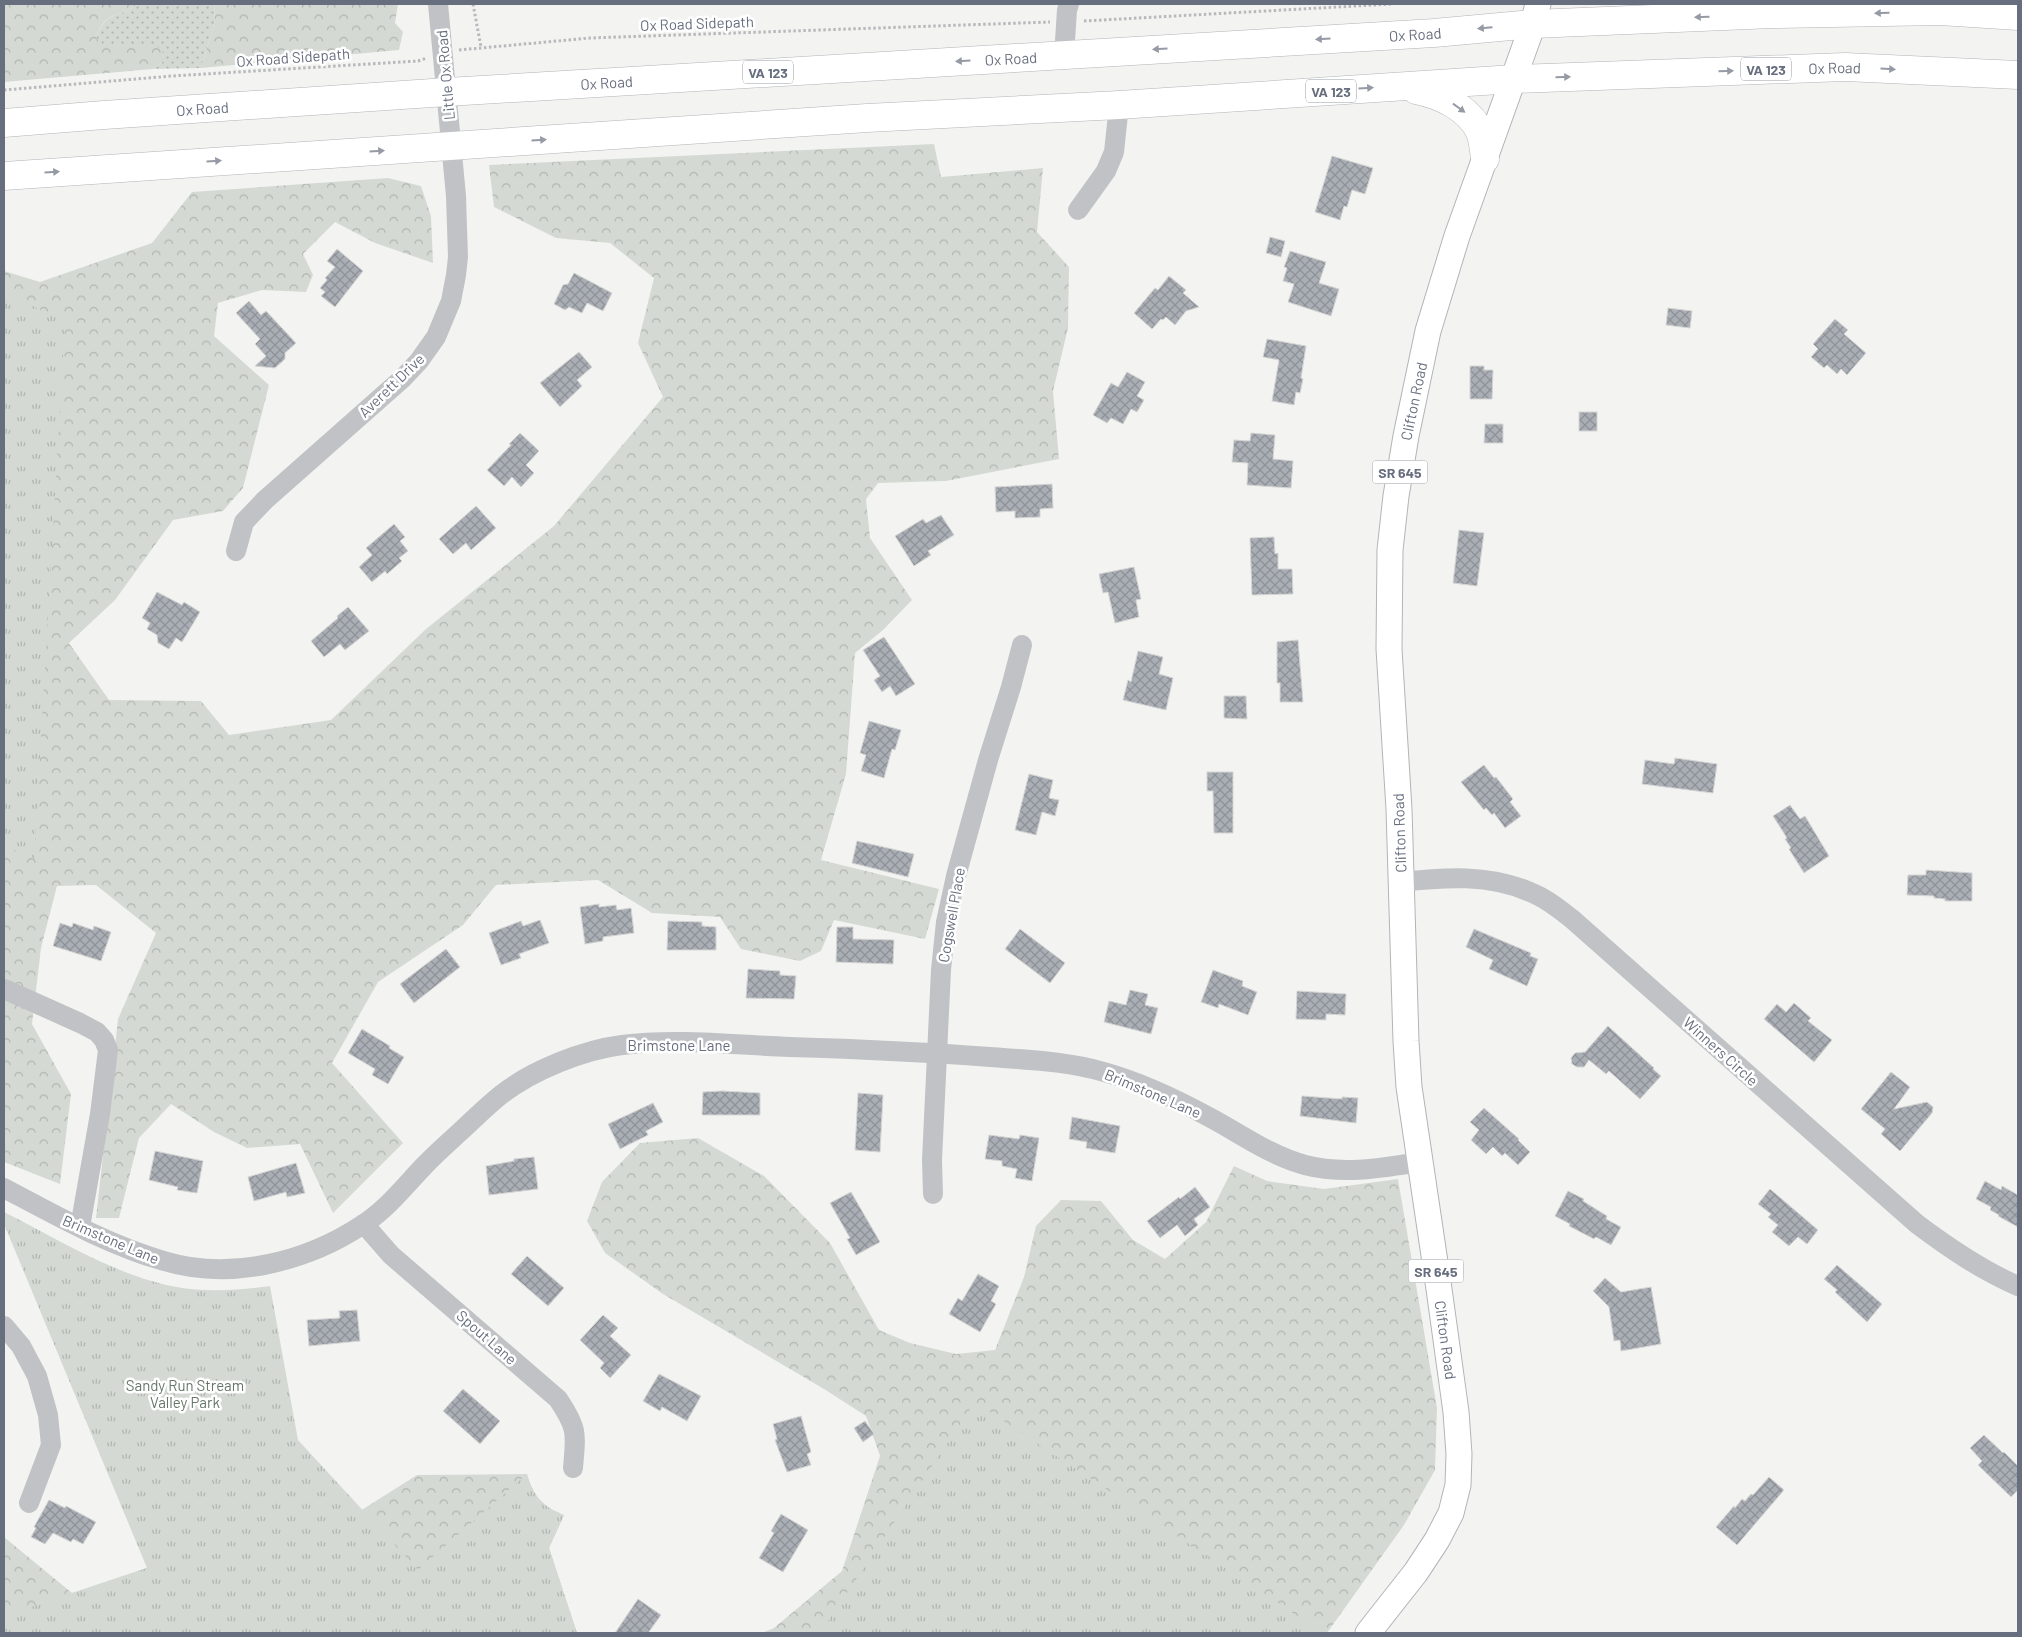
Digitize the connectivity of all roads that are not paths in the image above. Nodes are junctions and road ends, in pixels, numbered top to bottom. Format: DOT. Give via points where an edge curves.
graph roads {
  1 [pos="438,4"];
  2 [pos="1068,13"];
  3 [pos="1536,14"];
  4 [pos="2018,16"];
  5 [pos="1064,56"];
  6 [pos="2018,75"];
  7 [pos="1514,79"];
  8 [pos="1398,86"];
  9 [pos="448,92"];
  10 [pos="1119,105"];
  11 [pos="4,123"];
  12 [pos="452,146"];
  13 [pos="1485,158"];
  14 [pos="4,176"];
  15 [pos="1078,210"];
  16 [pos="236,550"];
  17 [pos="1022,645"];
  18 [pos="1401,882"];
  19 [pos="4,990"];
  20 [pos="938,1053"];
  21 [pos="1419,1162"];
  22 [pos="4,1188"];
  23 [pos="933,1194"];
  24 [pos="364,1224"];
  25 [pos="80,1227"];
  26 [pos="2018,1286"];
  27 [pos="4,1326"];
  28 [pos="573,1468"];
  29 [pos="29,1503"];
  30 [pos="1368,1633"];
  1 -- 9 [label="street, Little Ox Road"];
  2 -- 5 [label="street"];
  4 -- 3 [label="highway, Ox Road / VA 123, one-way" via="1940,11"];
  3 -- 5 [label="highway, Ox Road / VA 123, one-way" via="1434,33"];
  3 -- 7 [label="main road, Clifton Road / SR 645"];
  5 -- 9 [label="highway, Ox Road / VA 123, one-way"];
  7 -- 6 [label="highway, Ox Road / VA 123, one-way" via="1845,68"];
  7 -- 8 [label="highway, Ox Road / VA 123"];
  7 -- 13 [label="main road, Clifton Road / SR 645"];
  10 -- 8 [label="highway, Ox Road / VA 123, one-way"];
  8 -- 13 [label="highway, one-way" via="1436,96 1466,113 1480,133"];
  9 -- 11 [label="highway, Ox Road / VA 123"];
  9 -- 12 [label="street, Little Ox Road"];
  12 -- 10 [label="highway, Ox Road / VA 123, one-way" via="866,118"];
  10 -- 15 [label="street" via="1114,152 1106,171"];
  14 -- 12 [label="highway, Ox Road / VA 123, one-way"];
  12 -- 16 [label="street, Averett Drive" via="458,257 451,301 436,337 403,378 254,511 244,522"];
  13 -- 18 [label="main road, Clifton Road / SR 645" via="1428,331 1396,496 1388,612"];
  17 -- 20 [label="street, Cogswell Place" via="956,876 946,922"];
  18 -- 21 [label="main road, Clifton Road / SR 645" via="1409,1088"];
  18 -- 26 [label="street, Winners Circle" via="1443,877 1487,879 1531,892 1545,900 1572,919 1917,1224 1954,1252"];
  19 -- 25 [label="street" via="97,1032 108,1050"];
  20 -- 21 [label="street, Brimstone Lane" via="1049,1062 1101,1071 1179,1101 1265,1150 1307,1166 1351,1171"];
  20 -- 23 [label="street, Cogswell Place"];
  20 -- 24 [label="street, Brimstone Lane" via="658,1042 620,1045 586,1053 538,1072 503,1093"];
  21 -- 30 [label="main road, Clifton Road / SR 645" via="1456,1412 1458,1485 1451,1513 1437,1540"];
  22 -- 25 [label="street, Brimstone Lane"];
  24 -- 25 [label="street, Brimstone Lane" via="326,1246 294,1258 251,1267 213,1268 167,1262 123,1247"];
  24 -- 28 [label="street, Spout Lane" via="391,1254 558,1399 571,1418 576,1435"];
  27 -- 29 [label="street" via="21,1346 37,1376 48,1415 51,1445"];
}
